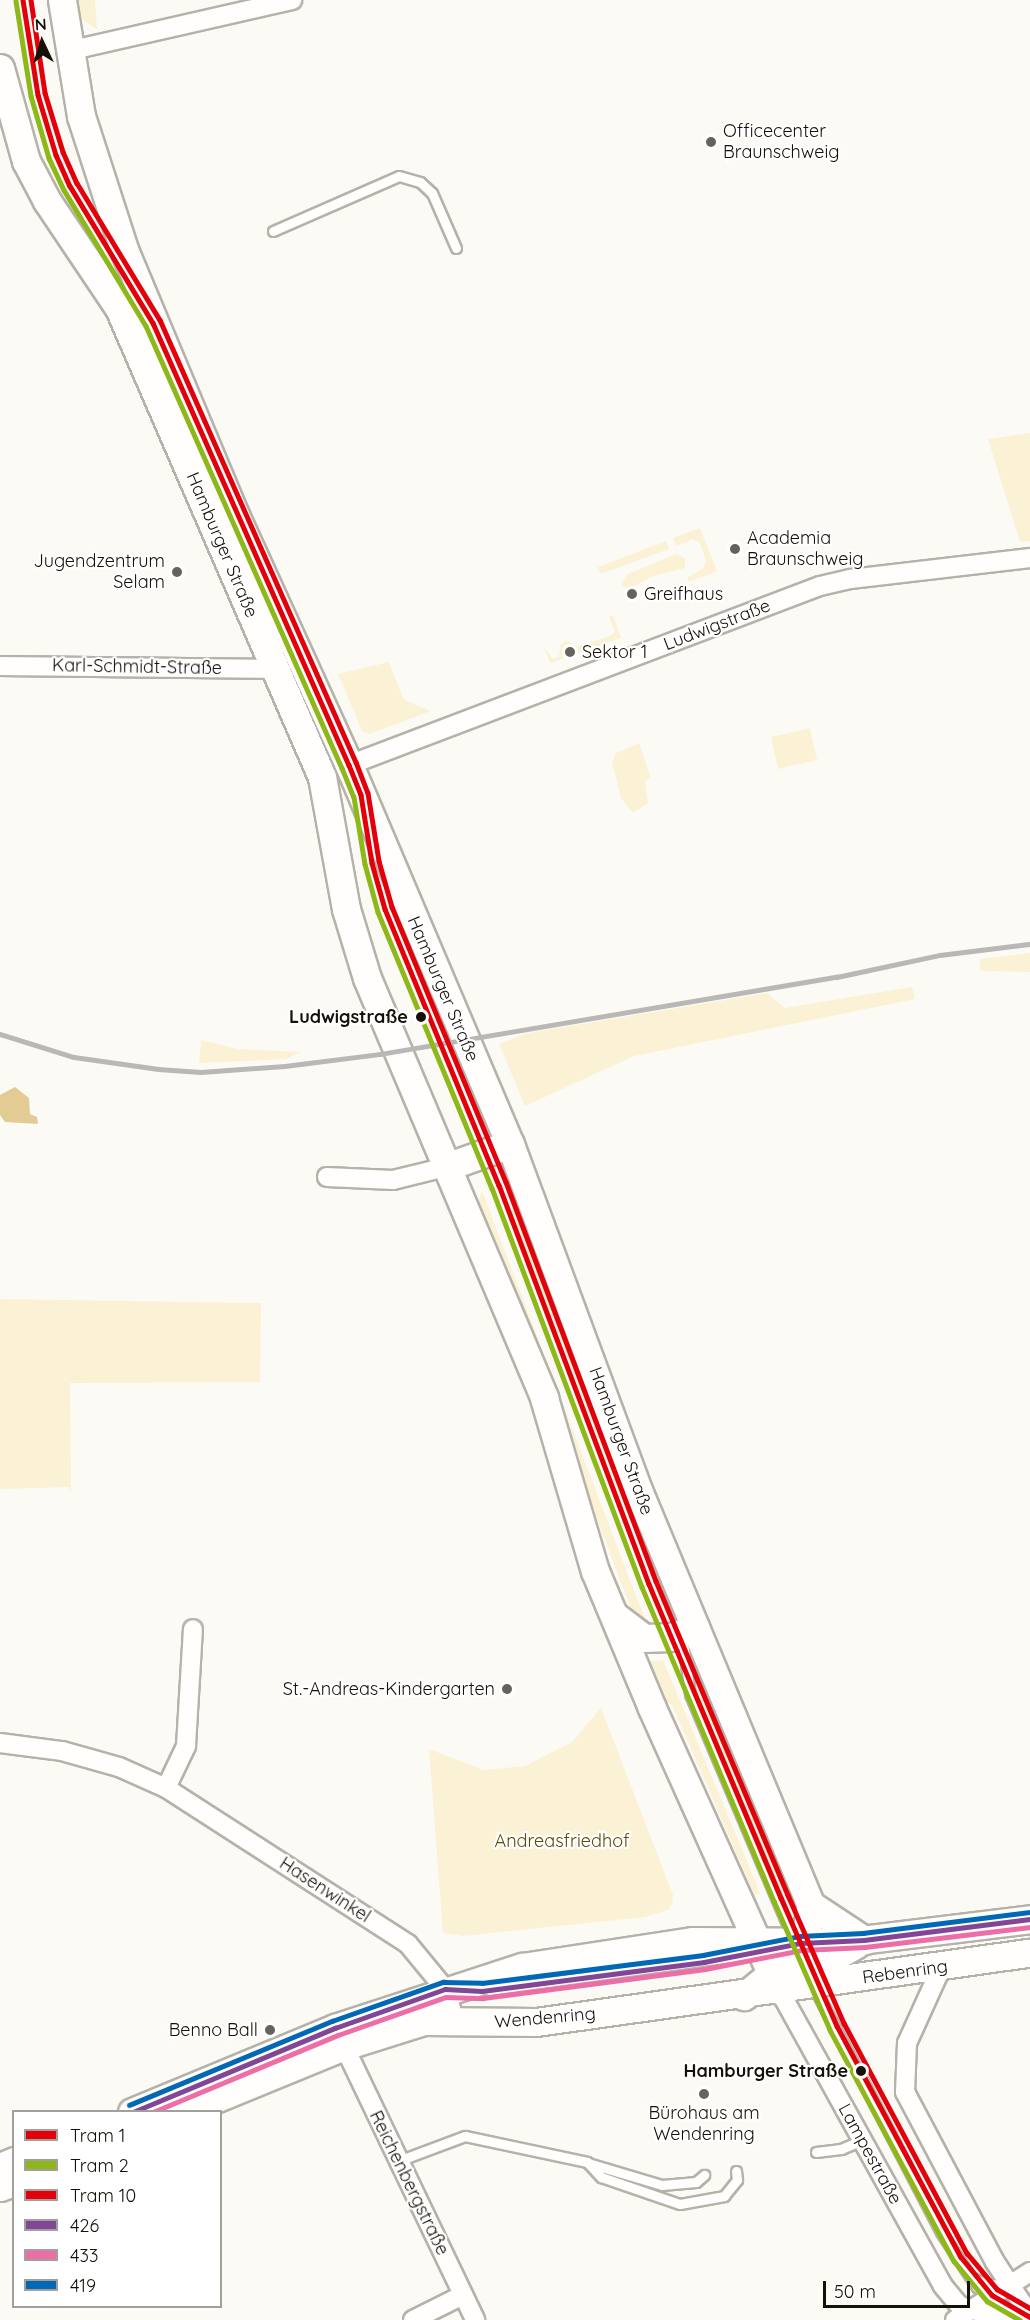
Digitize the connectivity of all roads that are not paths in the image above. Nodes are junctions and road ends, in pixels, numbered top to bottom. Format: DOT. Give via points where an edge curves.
graph roads {
  1 [pos="62,0"];
  2 [pos="292,0"];
  3 [pos="68,51"];
  4 [pos="0,68"];
  5 [pos="273,231"];
  6 [pos="456,249"];
  7 [pos="1030,558"];
  8 [pos="0,666"];
  9 [pos="274,669"];
  10 [pos="349,765"];
  11 [pos="510,1144"];
  12 [pos="446,1167"];
  13 [pos="327,1177"];
  14 [pos="612,1613"];
  15 [pos="193,1629"];
  16 [pos="688,1630"];
  17 [pos="0,1743"];
  18 [pos="166,1788"];
  19 [pos="811,1905"];
  20 [pos="1030,1919"];
  21 [pos="864,1940"];
  22 [pos="1030,1953"];
  23 [pos="811,1959"];
  24 [pos="767,1965"];
  25 [pos="942,1966"];
  26 [pos="446,1989"];
  27 [pos="454,2019"];
  28 [pos="344,2046"];
  29 [pos="137,2110"];
  30 [pos="188,2110"];
  31 [pos="862,2140"];
  32 [pos="816,2152"];
  33 [pos="398,2161"];
  34 [pos="587,2162"];
  35 [pos="736,2171"];
  36 [pos="704,2175"];
  37 [pos="1030,2272"];
  38 [pos="968,2275"];
  39 [pos="1010,2285"];
  40 [pos="463,2295"];
  41 [pos="988,2298"];
  42 [pos="962,2315"];
  43 [pos="1030,2315"];
  44 [pos="412,2320"];
  45 [pos="475,2320"];
  46 [pos="1008,2320"];
  47 [pos="1024,2320"];
  1 -- 3 [label="main road, Hamburger Straße"];
  2 -- 3 [label="street"];
  3 -- 10 [label="main road, Hamburger Straße" via="96,171 125,252 235,515"];
  4 -- 9 [label="main road, Hamburger Straße" via="26,161 47,201 119,308"];
  5 -- 6 [label="lane" via="399,176 420,182 432,193"];
  7 -- 10 [label="street, Ludwigstraße" via="819,586"];
  8 -- 9 [label="street, Karl-Schmidt-Straße"];
  9 -- 12 [label="main road, Hamburger Straße" via="322,777 346,909 366,978"];
  10 -- 11 [label="main road, Hamburger Straße"];
  11 -- 12 [label="main road"];
  11 -- 16 [label="main road, Hamburger Straße" via="638,1490 681,1593"];
  12 -- 13 [label="street" via="393,1180"];
  12 -- 14 [label="main road, Hamburger Straße" via="544,1398 574,1510"];
  14 -- 16 [label="main road" via="644,1638 660,1639"];
  14 -- 24 [label="main road, Hamburger Straße"];
  15 -- 18 [label="street" via="186,1746"];
  16 -- 19 [label="main road, Hamburger Straße"];
  16 -- 23 [label="lane" via="690,1694"];
  17 -- 18 [label="street, Hasenwinkel" via="62,1751 119,1767"];
  18 -- 26 [label="street, Hasenwinkel" via="408,1944"];
  19 -- 21 [label="main road"];
  19 -- 23 [label="main road"];
  20 -- 21 [label="main road, Rebenring"];
  21 -- 23 [label="main road, Rebenring"];
  22 -- 25 [label="main road, Rebenring"];
  23 -- 24 [label="main road, Rebenring"];
  23 -- 24 [label="main road, Rebenring"];
  23 -- 24 [label="main road"];
  23 -- 25 [label="main road, Rebenring"];
  23 -- 38 [label="lane" via="883,2125"];
  24 -- 26 [label="main road" via="692,1941 522,1967"];
  24 -- 27 [label="main road, Wendenring" via="744,1996 524,2023"];
  24 -- 31 [label="street, Lampestraße"];
  25 -- 39 [label="street" via="907,2043 905,2092"];
  26 -- 27 [label="street, Hasenwinkel"];
  26 -- 29 [label="main road" via="336,2028"];
  27 -- 28 [label="main road, Wendenring" via="409,2024"];
  28 -- 30 [label="main road, Wendenring"];
  28 -- 33 [label="street, Reichenbergstraße"];
  31 -- 32 [label="lane" via="841,2149"];
  31 -- 42 [label="street, Lampestraße"];
  33 -- 34 [label="lane" via="465,2136"];
  33 -- 40 [label="street, Reichenbergstraße"];
  34 -- 35 [label="lane" via="601,2177 680,2204 724,2196 737,2180"];
  34 -- 36 [label="lane" via="662,2185 696,2182"];
  37 -- 39 [label="street"];
  38 -- 39 [label="lane" via="986,2284"];
  38 -- 41 [label="lane"];
  39 -- 41 [label="street"];
  39 -- 43 [label="street"];
  40 -- 44 [label="street"];
  40 -- 45 [label="street, Reichenbergstraße"];
  41 -- 42 [label="street"];
  41 -- 47 [label="lane"];
  42 -- 46 [label="street"];
}
